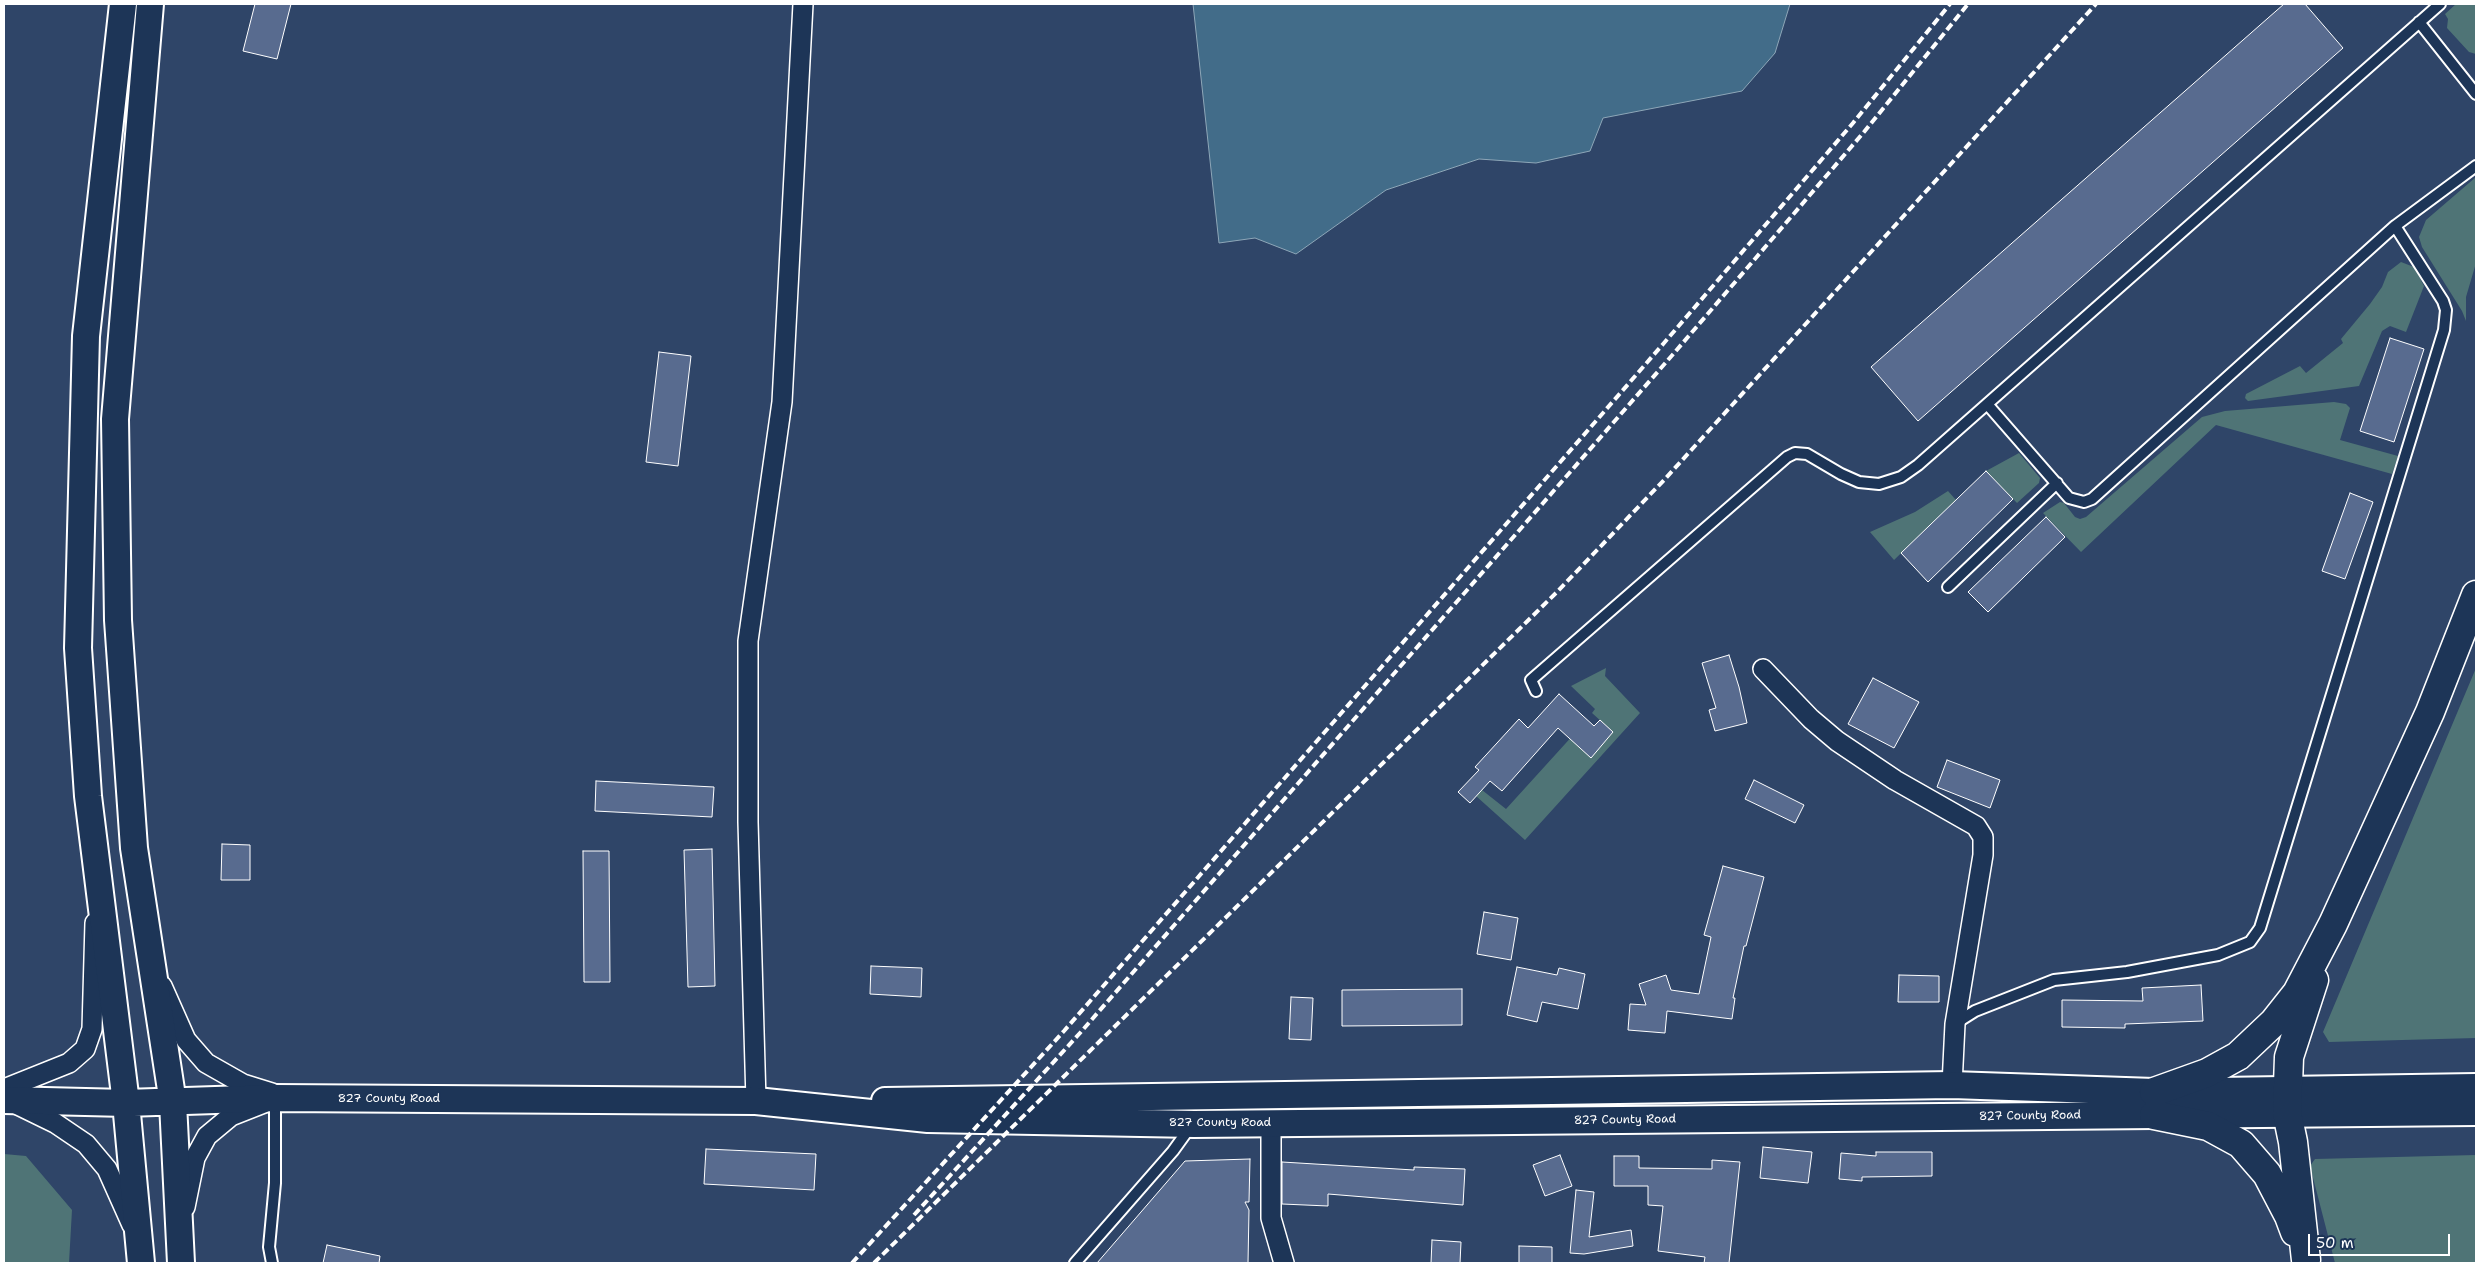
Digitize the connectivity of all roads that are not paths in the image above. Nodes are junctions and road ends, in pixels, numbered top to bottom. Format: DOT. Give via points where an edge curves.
graph roads {
  1 [pos="123,4"];
  2 [pos="150,4"];
  3 [pos="803,4"];
  4 [pos="2440,4"];
  5 [pos="2419,22"];
  6 [pos="2476,94"];
  7 [pos="2476,166"];
  8 [pos="2395,226"];
  9 [pos="1987,404"];
  10 [pos="2057,483"];
  11 [pos="1948,587"];
  12 [pos="2476,595"];
  13 [pos="1763,669"];
  14 [pos="1536,691"];
  15 [pos="98,876"];
  16 [pos="2333,924"];
  17 [pos="152,963"];
  18 [pos="1955,1024"];
  19 [pos="1952,1085"];
  20 [pos="2476,1087"];
  21 [pos="4,1096"];
  22 [pos="282,1098"];
  23 [pos="2288,1101"];
  24 [pos="766,1102"];
  25 [pos="126,1103"];
  26 [pos="173,1103"];
  27 [pos="2154,1104"];
  28 [pos="2476,1112"];
  29 [pos="1271,1123"];
  30 [pos="1194,1124"];
  31 [pos="180,1251"];
  32 [pos="140,1252"];
  33 [pos="2306,1262"];
  34 [pos="272,1263"];
  35 [pos="1075,1263"];
  36 [pos="1284,1263"];
  1 -- 15 [label="main road" via="86,336 78,648 88,796"];
  2 -- 17 [label="main road" via="115,419 118,620 134,848"];
  3 -- 24 [label="street" via="782,402 748,641 748,822"];
  4 -- 5 [label="lane"];
  5 -- 6 [label="lane"];
  5 -- 9 [label="lane"];
  7 -- 8 [label="lane"];
  8 -- 10 [label="lane" via="2092,499 2084,502 2069,498"];
  8 -- 18 [label="lane" via="2442,301 2446,310 2444,330 2260,928 2250,942 2218,955 2126,972 2054,980 1975,1011"];
  9 -- 10 [label="lane"];
  9 -- 14 [label="lane" via="1918,465 1901,477 1879,484 1859,482 1806,454 1796,453 1787,457 1531,680"];
  10 -- 11 [label="lane"];
  12 -- 16 [label="highway" via="2430,712"];
  13 -- 18 [label="street" via="1837,741 1895,780 1976,826 1983,837"];
  15 -- 21 [label="street" via="92,1029 85,1049 69,1063"];
  15 -- 25 [label="main road"];
  16 -- 23 [label="highway" via="2289,1057"];
  16 -- 27 [label="highway" via="2297,993 2252,1045 2228,1063"];
  17 -- 22 [label="street" via="186,1040 206,1063 243,1084"];
  17 -- 26 [label="main road"];
  18 -- 19 [label="street"];
  19 -- 24 [label="main road, 827 County Road"];
  19 -- 27 [label="main road, 827 County Road"];
  20 -- 23 [label="main road, 827 County Road"];
  21 -- 25 [label="main road, 827 County Road"];
  21 -- 32 [label="street" via="86,1144 107,1169"];
  22 -- 24 [label="main road, 827 County Road"];
  22 -- 26 [label="main road, 827 County Road"];
  22 -- 31 [label="street" via="231,1116 207,1136 194,1158"];
  22 -- 34 [label="lane" via="269,1247"];
  23 -- 27 [label="main road, 827 County Road"];
  23 -- 28 [label="main road, 827 County Road"];
  23 -- 33 [label="highway"];
  24 -- 30 [label="main road, 827 County Road" via="928,1119"];
  25 -- 26 [label="main road, 827 County Road"];
  25 -- 32 [label="main road"];
  26 -- 31 [label="main road"];
  27 -- 29 [label="main road, 827 County Road"];
  27 -- 33 [label="highway" via="2242,1144 2267,1174 2289,1216"];
  29 -- 30 [label="main road, 827 County Road"];
  29 -- 36 [label="street" via="1271,1218"];
  30 -- 35 [label="lane"];
}
